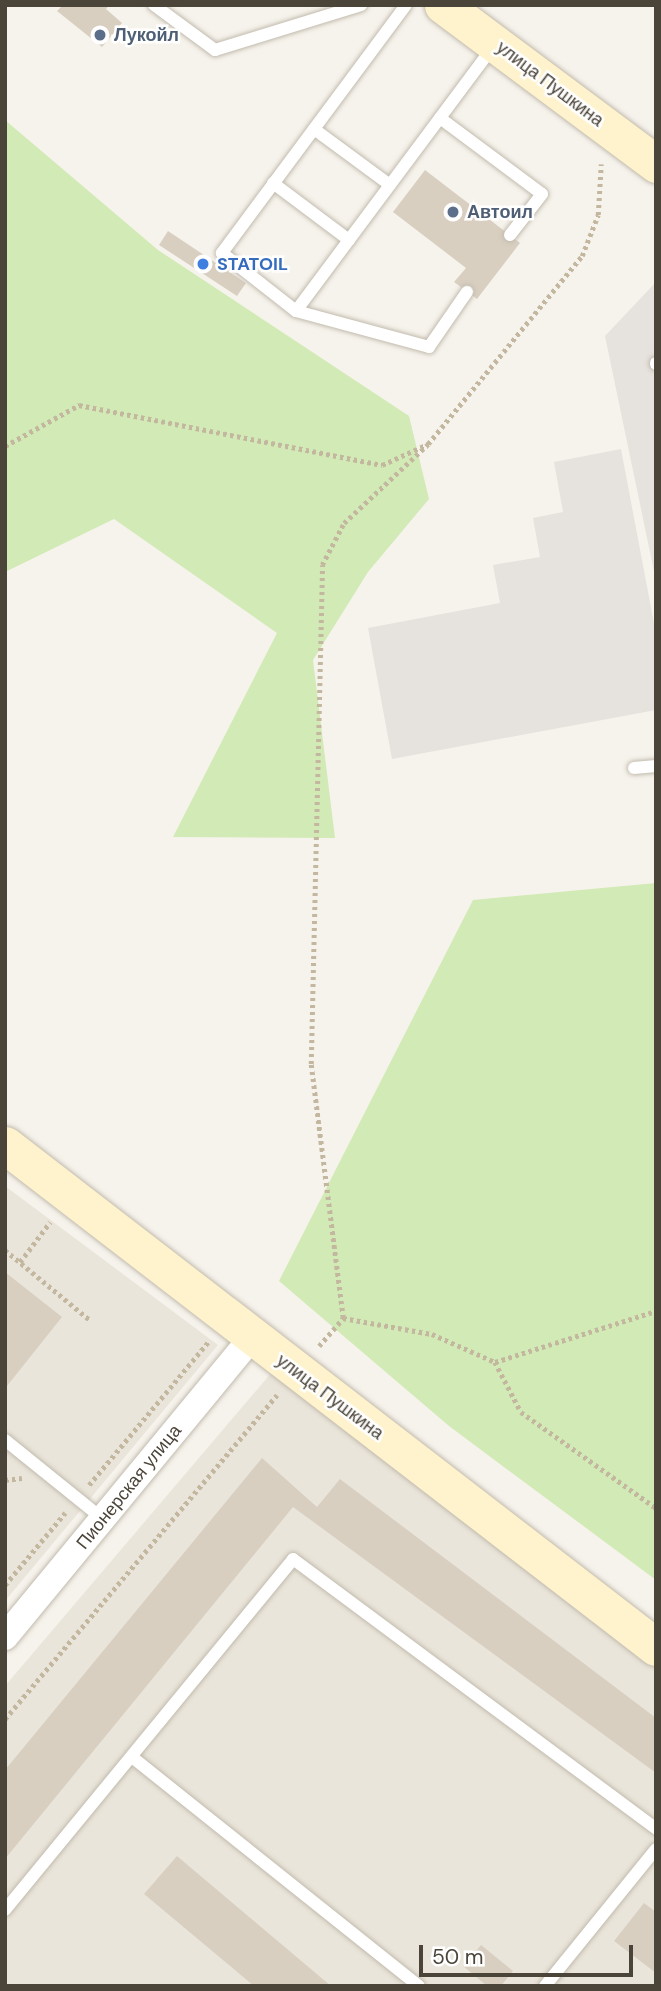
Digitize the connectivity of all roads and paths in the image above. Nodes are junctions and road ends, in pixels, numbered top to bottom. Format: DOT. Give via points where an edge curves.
graph roads {
  1 [pos="154,5"];
  2 [pos="361,5"];
  3 [pos="406,5"];
  4 [pos="443,5"];
  5 [pos="495,44"];
  6 [pos="440,118"];
  7 [pos="314,129"];
  8 [pos="601,164"];
  9 [pos="656,164"];
  10 [pos="273,183"];
  11 [pos="390,185"];
  12 [pos="510,235"];
  13 [pos="349,240"];
  14 [pos="467,292"];
  15 [pos="296,311"];
  16 [pos="428,444"];
  17 [pos="5,446"];
  18 [pos="656,766"];
  19 [pos="634,768"];
  20 [pos="5,1145"];
  21 [pos="50,1222"];
  22 [pos="5,1250"];
  23 [pos="20,1262"];
  24 [pos="656,1311"];
  25 [pos="343,1318"];
  26 [pos="90,1320"];
  27 [pos="252,1337"];
  28 [pos="208,1342"];
  29 [pos="495,1362"];
  30 [pos="297,1372"];
  31 [pos="5,1440"];
  32 [pos="77,1499"];
  33 [pos="656,1508"];
  34 [pos="103,1519"];
  35 [pos="5,1585"];
  36 [pos="5,1637"];
  37 [pos="656,1647"];
  38 [pos="5,1719"];
  39 [pos="132,1757"];
  40 [pos="656,1829"];
  41 [pos="656,1849"];
  42 [pos="5,1910"];
  43 [pos="419,1986"];
  44 [pos="545,1986"];
  1 -- 2 [label="lane" via="215,50"];
  3 -- 7 [label="lane"];
  4 -- 5 [label="street, улица Пушкина"];
  5 -- 6 [label="lane"];
  5 -- 9 [label="street, улица Пушкина"];
  6 -- 11 [label="lane"];
  6 -- 12 [label="lane" via="542,194"];
  7 -- 10 [label="lane"];
  7 -- 11 [label="lane"];
  8 -- 16 [label="path" via="597,215 582,256"];
  10 -- 13 [label="lane"];
  10 -- 15 [label="lane" via="222,253"];
  11 -- 13 [label="lane"];
  13 -- 15 [label="lane"];
  14 -- 15 [label="lane" via="429,347"];
  16 -- 17 [label="path" via="382,465 79,405"];
  16 -- 25 [label="path" via="344,523 322,565 311,1064"];
  18 -- 19 [label="lane"];
  20 -- 27 [label="street, улица Пушкина"];
  21 -- 23 [label="path"];
  22 -- 23 [label="path"];
  23 -- 26 [label="path"];
  24 -- 29 [label="path"];
  25 -- 29 [label="path" via="432,1334"];
  25 -- 30 [label="path"];
  27 -- 30 [label="street, улица Пушкина"];
  27 -- 34 [label="street, Пионерская улица"];
  28 -- 32 [label="path"];
  29 -- 33 [label="path" via="521,1412"];
  30 -- 37 [label="street, улица Пушкина"];
  30 -- 38 [label="path"];
  31 -- 32 [label="lane"];
  32 -- 34 [label="lane"];
  32 -- 35 [label="path"];
  34 -- 36 [label="street, Пионерская улица"];
  39 -- 40 [label="lane" via="293,1559"];
  39 -- 42 [label="lane"];
  39 -- 43 [label="lane"];
  41 -- 44 [label="lane"];
}
